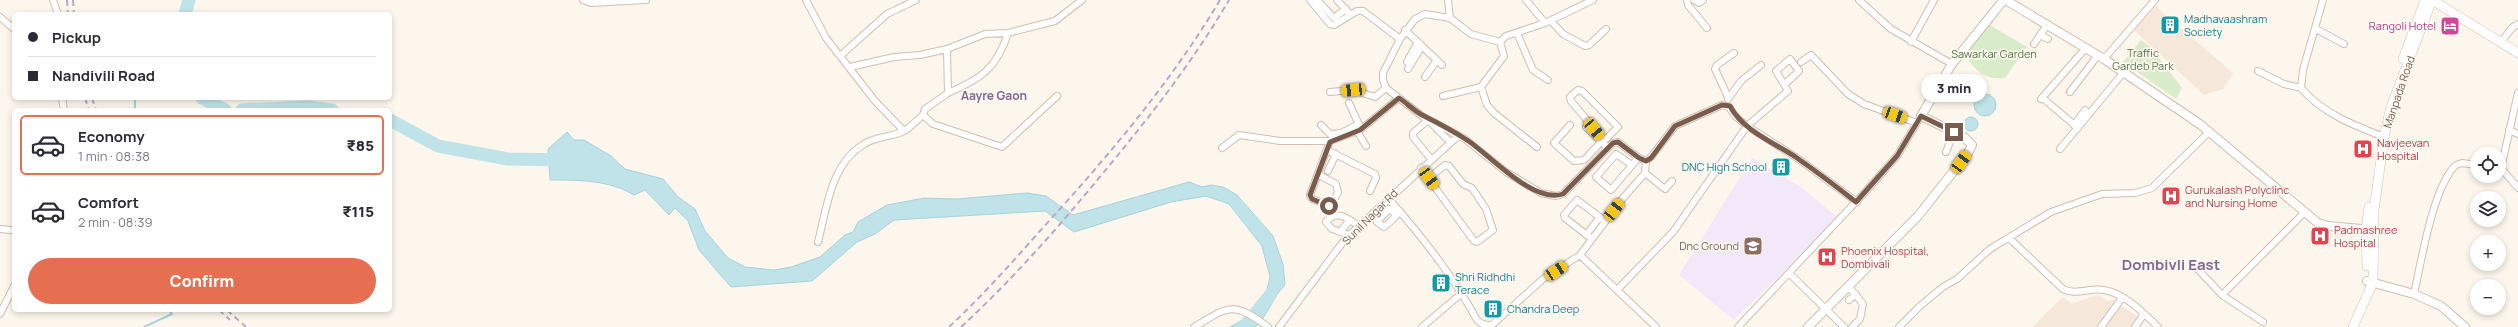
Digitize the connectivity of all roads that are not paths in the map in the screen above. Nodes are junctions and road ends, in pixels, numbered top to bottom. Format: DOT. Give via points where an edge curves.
graph roads {
  1 [pos="53,0"];
  2 [pos="583,0"];
  3 [pos="646,0"];
  4 [pos="806,0"];
  5 [pos="916,0"];
  6 [pos="1082,0"];
  7 [pos="1310,0"];
  8 [pos="1317,0"];
  9 [pos="1337,0"];
  10 [pos="1448,0"];
  11 [pos="1526,0"];
  12 [pos="1687,0"];
  13 [pos="1694,0"];
  14 [pos="1703,0"];
  15 [pos="1859,0"];
  16 [pos="1934,0"];
  17 [pos="2155,0"];
  18 [pos="2324,0"];
  19 [pos="2425,0"];
  20 [pos="2432,0"];
  21 [pos="1591,1"];
  22 [pos="2005,1"];
  23 [pos="1346,9"];
  24 [pos="57,12"];
  25 [pos="1351,16"];
  26 [pos="0,17"];
  27 [pos="1450,18"];
  28 [pos="1548,22"];
  29 [pos="2047,24"];
  30 [pos="2518,24"];
  31 [pos="12,27"];
  32 [pos="1707,28"];
  33 [pos="1606,29"];
  34 [pos="2316,29"];
  35 [pos="1405,30"];
  36 [pos="1008,33"];
  37 [pos="1517,33"];
  38 [pos="2040,34"];
  39 [pos="2048,39"];
  40 [pos="1400,40"];
  41 [pos="1500,42"];
  42 [pos="1911,42"];
  43 [pos="2500,43"];
  44 [pos="1420,44"];
  45 [pos="2034,44"];
  46 [pos="2344,44"];
  47 [pos="947,49"];
  48 [pos="2085,49"];
  49 [pos="2518,53"];
  50 [pos="1734,54"];
  51 [pos="840,56"];
  52 [pos="2101,57"];
  53 [pos="1436,60"];
  54 [pos="1801,62"];
  55 [pos="1952,64"];
  56 [pos="1442,65"];
  57 [pos="1761,65"];
  58 [pos="1407,66"];
  59 [pos="850,67"];
  60 [pos="2258,71"];
  61 [pos="2123,73"];
  62 [pos="1425,77"];
  63 [pos="1548,80"];
  64 [pos="1785,84"];
  65 [pos="1481,87"];
  66 [pos="1386,88"];
  67 [pos="2301,88"];
  68 [pos="1330,92"];
  69 [pos="2070,92"];
  70 [pos="948,93"];
  71 [pos="2518,93"];
  72 [pos="1057,96"];
  73 [pos="1444,96"];
  74 [pos="1728,97"];
  75 [pos="1399,98"];
  76 [pos="1349,103"];
  77 [pos="1726,105"];
  78 [pos="2086,110"];
  79 [pos="923,115"];
  80 [pos="1919,119"];
  81 [pos="1321,125"];
  82 [pos="1570,125"];
  83 [pos="1586,126"];
  84 [pos="1747,126"];
  85 [pos="2076,126"];
  86 [pos="1359,128"];
  87 [pos="2509,130"];
  88 [pos="904,131"];
  89 [pos="1954,132"];
  90 [pos="2209,132"];
  91 [pos="1331,134"];
  92 [pos="2518,134"];
  93 [pos="1458,136"];
  94 [pos="2382,136"];
  95 [pos="1608,137"];
  96 [pos="1332,141"];
  97 [pos="1450,142"];
  98 [pos="1601,142"];
  99 [pos="1613,143"];
  100 [pos="1366,146"];
  101 [pos="1537,147"];
  102 [pos="1624,147"];
  103 [pos="2505,147"];
  104 [pos="1222,148"];
  105 [pos="1608,148"];
  106 [pos="2060,149"];
  107 [pos="1327,150"];
  108 [pos="1946,152"];
  109 [pos="1336,154"];
  110 [pos="1619,155"];
  111 [pos="1638,158"];
  112 [pos="1431,159"];
  113 [pos="1584,160"];
  114 [pos="1646,161"];
  115 [pos="2470,164"];
  116 [pos="1590,165"];
  117 [pos="1632,165"];
  118 [pos="1421,168"];
  119 [pos="1328,170"];
  120 [pos="1645,173"];
  121 [pos="1319,175"];
  122 [pos="2506,175"];
  123 [pos="1429,178"];
  124 [pos="1672,181"];
  125 [pos="2518,188"];
  126 [pos="1370,191"];
  127 [pos="1388,198"];
  128 [pos="1856,202"];
  129 [pos="2305,212"];
  130 [pos="1600,217"];
  131 [pos="1350,220"];
  132 [pos="1605,221"];
  133 [pos="1359,226"];
  134 [pos="0,229"];
  135 [pos="10,230"];
  136 [pos="2370,230"];
  137 [pos="1340,232"];
  138 [pos="1349,235"];
  139 [pos="1586,235"];
  140 [pos="2009,238"];
  141 [pos="1592,239"];
  142 [pos="818,242"];
  143 [pos="1580,255"];
  144 [pos="2192,263"];
  145 [pos="1789,273"];
  146 [pos="2370,281"];
  147 [pos="1848,286"];
  148 [pos="12,290"];
  149 [pos="1617,290"];
  150 [pos="1462,293"];
  151 [pos="1856,294"];
  152 [pos="2414,294"];
  153 [pos="2222,295"];
  154 [pos="2122,298"];
  155 [pos="1849,300"];
  156 [pos="1826,308"];
  157 [pos="0,314"];
  158 [pos="2144,314"];
  159 [pos="2263,322"];
  160 [pos="1267,326"];
  161 [pos="1194,327"];
  162 [pos="1279,327"];
  163 [pos="1422,327"];
  164 [pos="1656,327"];
  165 [pos="1738,327"];
  166 [pos="1808,327"];
  167 [pos="1844,327"];
  168 [pos="1852,327"];
  169 [pos="1899,327"];
  170 [pos="2101,327"];
  171 [pos="2135,327"];
  172 [pos="2158,327"];
  173 [pos="2346,327"];
  174 [pos="2353,327"];
  175 [pos="2465,327"];
  1 -- 24 [label="street"];
  2 -- 3 [label="street" via="591,3"];
  4 -- 51 [label="street" via="821,30"];
  5 -- 51 [label="street" via="887,14"];
  6 -- 36 [label="street" via="1055,21"];
  7 -- 25 [label="street" via="1330,24 1334,25"];
  8 -- 23 [label="street" via="1334,18"];
  9 -- 23 [label="street"];
  10 -- 27 [label="street"];
  11 -- 28 [label="street"];
  12 -- 32 [label="street" via="1688,5"];
  13 -- 14 [label="street" via="1699,3"];
  15 -- 42 [label="street" via="1891,29"];
  16 -- 42 [label="street"];
  17 -- 52 [label="street"];
  18 -- 34 [label="street"];
  19 -- 94 [label="main road, Manpada Road" via="2390,96"];
  20 -- 43 [label="main road"];
  20 -- 94 [label="main road, Manpada Road"];
  21 -- 28 [label="street"];
  22 -- 29 [label="street"];
  22 -- 55 [label="street"];
  23 -- 25 [label="street"];
  25 -- 40 [label="street" via="1357,11 1363,11"];
  26 -- 31 [label="street"];
  27 -- 35 [label="street" via="1425,14 1415,19"];
  27 -- 41 [label="street" via="1471,34"];
  28 -- 33 [label="street" via="1585,46"];
  28 -- 37 [label="street"];
  29 -- 38 [label="street"];
  29 -- 48 [label="street"];
  30 -- 43 [label="street" via="2513,26"];
  34 -- 46 [label="street"];
  34 -- 67 [label="street" via="2303,70"];
  35 -- 40 [label="street"];
  35 -- 44 [label="street"];
  36 -- 47 [label="street" via="986,34"];
  36 -- 70 [label="street" via="1002,52 988,71 974,82"];
  37 -- 41 [label="street" via="1506,36"];
  37 -- 63 [label="street" via="1533,70"];
  38 -- 39 [label="street"];
  38 -- 45 [label="street"];
  40 -- 66 [label="street" via="1383,73"];
  41 -- 65 [label="street" via="1504,56"];
  42 -- 55 [label="street"];
  43 -- 49 [label="main road"];
  44 -- 53 [label="street"];
  44 -- 58 [label="street"];
  47 -- 59 [label="street"];
  47 -- 70 [label="street"];
  48 -- 52 [label="street"];
  48 -- 85 [label="street" via="2043,100"];
  50 -- 74 [label="street" via="1715,69"];
  51 -- 59 [label="street"];
  52 -- 61 [label="street"];
  52 -- 69 [label="street"];
  53 -- 56 [label="street"];
  53 -- 62 [label="street"];
  54 -- 80 [label="street" via="1811,55 1848,94 1864,104"];
  55 -- 80 [label="street"];
  57 -- 74 [label="street" via="1741,81"];
  59 -- 88 [label="street" via="882,110"];
  60 -- 67 [label="street" via="2284,84"];
  61 -- 85 [label="street"];
  61 -- 90 [label="street"];
  64 -- 84 [label="street" via="1788,88 1786,93"];
  65 -- 73 [label="street"];
  65 -- 101 [label="street" via="1487,105 1494,113"];
  66 -- 68 [label="street" via="1375,97 1353,90"];
  66 -- 75 [label="street"];
  67 -- 94 [label="street" via="2314,103 2353,126"];
  70 -- 79 [label="street" via="925,109"];
  71 -- 87 [label="street"];
  72 -- 79 [label="street" via="1002,147 934,124"];
  74 -- 77 [label="street"];
  75 -- 86 [label="street"];
  75 -- 93 [label="street" via="1422,116 1434,120"];
  76 -- 86 [label="street"];
  77 -- 84 [label="street"];
  77 -- 114 [label="street" via="1675,126"];
  78 -- 85 [label="street"];
  79 -- 88 [label="street"];
  80 -- 89 [label="street"];
  80 -- 128 [label="street" via="1897,156"];
  81 -- 91 [label="street"];
  82 -- 113 [label="street" via="1554,143 1574,161"];
  83 -- 98 [label="street"];
  84 -- 128 [label="street" via="1797,158"];
  84 -- 149 [label="street" via="1673,232"];
  85 -- 106 [label="street"];
  86 -- 91 [label="street"];
  86 -- 96 [label="street"];
  86 -- 100 [label="street"];
  87 -- 92 [label="street"];
  87 -- 103 [label="street"];
  88 -- 142 [label="street" via="866,143 843,163 830,196"];
  89 -- 108 [label="street"];
  89 -- 147 [label="street" via="1972,145 1968,153 1918,216"];
  90 -- 129 [label="street"];
  90 -- 140 [label="street" via="2152,188 2135,193 2106,193 2067,205"];
  91 -- 96 [label="street"];
  93 -- 97 [label="street, Sunil Nagar Rd"];
  93 -- 116 [label="street" via="1471,143 1506,172 1548,196 1563,194"];
  94 -- 136 [label="main road, Manpada Road"];
  95 -- 95 [label="street" via="1602,138 1571,101 1570,98 1578,90 1618,127"];
  95 -- 99 [label="street"];
  96 -- 104 [label="street" via="1280,141 1239,135"];
  96 -- 107 [label="street"];
  97 -- 112 [label="street, Sunil Nagar Rd"];
  97 -- 112 [label="street" via="1428,120 1413,133 1413,137"];
  98 -- 105 [label="street"];
  98 -- 113 [label="street"];
  99 -- 102 [label="street" via="1618,142"];
  99 -- 105 [label="street"];
  102 -- 110 [label="street"];
  102 -- 111 [label="street"];
  105 -- 116 [label="street"];
  107 -- 109 [label="street"];
  107 -- 121 [label="street"];
  109 -- 119 [label="street"];
  109 -- 126 [label="street" via="1375,174 1376,178"];
  110 -- 117 [label="street"];
  110 -- 117 [label="street" via="1615,155 1597,176 1597,179 1611,190"];
  111 -- 114 [label="street"];
  111 -- 117 [label="street"];
  112 -- 118 [label="street, Sunil Nagar Rd"];
  113 -- 116 [label="street"];
  114 -- 120 [label="street"];
  115 -- 152 [label="street" via="2456,165 2443,186 2432,217"];
  118 -- 123 [label="street"];
  118 -- 127 [label="street, Sunil Nagar Rd"];
  120 -- 124 [label="street" via="1665,189"];
  120 -- 132 [label="street"];
  121 -- 121 [label="street" via="1311,197 1331,206 1338,192 1336,184"];
  122 -- 125 [label="street"];
  123 -- 123 [label="street" via="1474,241 1477,242 1493,230 1486,208 1472,188 1462,184 1449,166 1445,165"];
  127 -- 133 [label="street, Sunil Nagar Rd"];
  127 -- 150 [label="street" via="1398,213 1423,238"];
  128 -- 145 [label="street"];
  129 -- 136 [label="street" via="2323,225"];
  129 -- 153 [label="street"];
  130 -- 132 [label="street"];
  130 -- 139 [label="street"];
  130 -- 139 [label="street" via="1577,200 1564,215"];
  131 -- 133 [label="street"];
  131 -- 137 [label="street"];
  131 -- 137 [label="street" via="1344,216 1331,216 1326,224"];
  132 -- 141 [label="street"];
  133 -- 138 [label="street, Sunil Nagar Rd"];
  134 -- 135 [label="street"];
  136 -- 146 [label="main road, Manpada Road"];
  137 -- 138 [label="street"];
  138 -- 162 [label="street, Sunil Nagar Rd"];
  139 -- 141 [label="street"];
  140 -- 154 [label="street" via="2067,291 2103,290"];
  140 -- 169 [label="street" via="1990,249 1957,280 1943,287"];
  141 -- 143 [label="street"];
  143 -- 149 [label="street"];
  143 -- 150 [label="street" via="1543,279 1492,325 1485,326 1478,322"];
  144 -- 153 [label="street"];
  145 -- 156 [label="street"];
  145 -- 165 [label="street"];
  146 -- 152 [label="street"];
  146 -- 173 [label="main road, Manpada Road"];
  146 -- 174 [label="main road, Manpada Road"];
  147 -- 151 [label="street"];
  147 -- 156 [label="street"];
  148 -- 157 [label="street"];
  149 -- 164 [label="street"];
  150 -- 163 [label="street"];
  151 -- 155 [label="street"];
  151 -- 168 [label="street" via="1862,301 1863,309 1860,319"];
  152 -- 175 [label="street" via="2441,306"];
  153 -- 159 [label="street"];
  154 -- 158 [label="street"];
  154 -- 170 [label="street"];
  156 -- 166 [label="street"];
  156 -- 167 [label="street"];
  158 -- 171 [label="street"];
  158 -- 172 [label="street"];
  160 -- 161 [label="street" via="1245,310 1225,308"];
}
